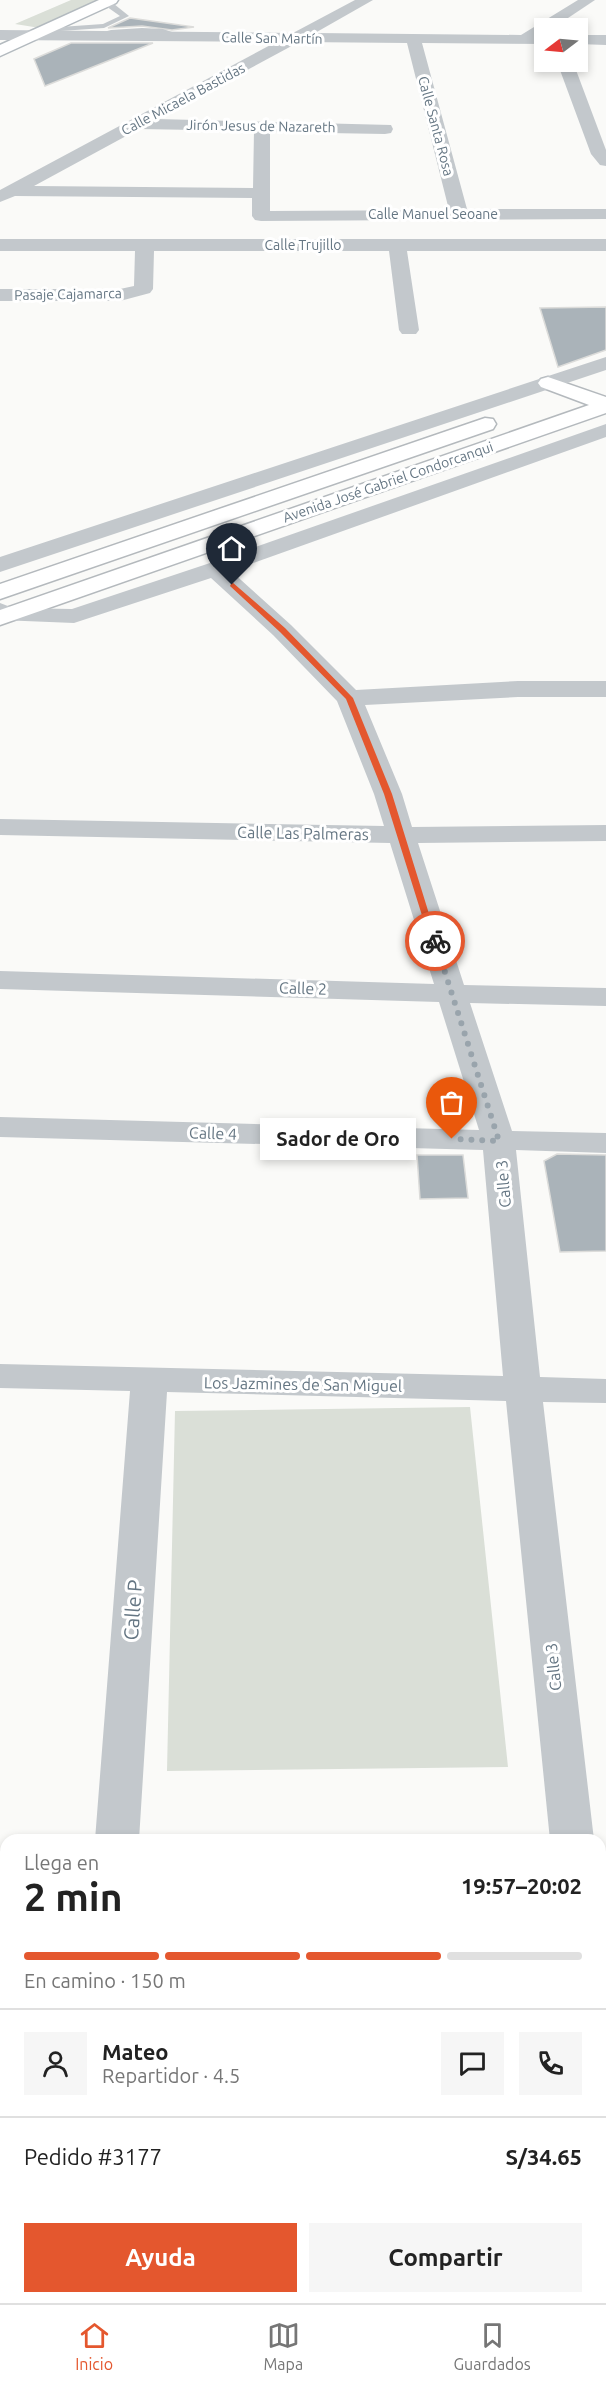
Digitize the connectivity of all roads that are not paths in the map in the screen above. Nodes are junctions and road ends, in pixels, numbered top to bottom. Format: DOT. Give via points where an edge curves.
graph roads {
  1 [pos="366,0"];
  2 [pos="588,0"];
  3 [pos="108,1"];
  4 [pos="21,19"];
  5 [pos="128,27"];
  6 [pos="0,28"];
  7 [pos="137,30"];
  8 [pos="40,32"];
  9 [pos="0,35"];
  10 [pos="91,36"];
  11 [pos="183,37"];
  12 [pos="297,38"];
  13 [pos="413,39"];
  14 [pos="524,40"];
  15 [pos="534,40"];
  16 [pos="588,40"];
  17 [pos="606,40"];
  18 [pos="0,51"];
  19 [pos="569,72"];
  20 [pos="138,124"];
  21 [pos="262,126"];
  22 [pos="385,129"];
  23 [pos="606,161"];
  24 [pos="262,193"];
  25 [pos="7,194"];
  26 [pos="459,214"];
  27 [pos="606,214"];
  28 [pos="261,216"];
  29 [pos="0,245"];
  30 [pos="145,245"];
  31 [pos="266,245"];
  32 [pos="397,245"];
  33 [pos="606,245"];
  34 [pos="0,296"];
  35 [pos="409,330"];
  36 [pos="605,369"];
  37 [pos="548,383"];
  38 [pos="575,393"];
  39 [pos="606,405"];
  40 [pos="606,430"];
  41 [pos="568,444"];
  42 [pos="597,454"];
  43 [pos="407,476"];
  44 [pos="440,490"];
  45 [pos="0,566"];
  46 [pos="215,570"];
  47 [pos="2,609"];
  48 [pos="606,689"];
  49 [pos="349,698"];
  50 [pos="0,827"];
  51 [pos="606,833"];
  52 [pos="400,835"];
  53 [pos="0,980"];
  54 [pos="452,995"];
  55 [pos="606,997"];
  56 [pos="0,1127"];
  57 [pos="499,1141"];
  58 [pos="606,1143"];
  59 [pos="0,1376"];
  60 [pos="149,1380"];
  61 [pos="523,1389"];
  62 [pos="606,1390"];
  63 [pos="117,1834"];
  64 [pos="571,1834"];
  1 -- 12 [label="street, Calle Micaela Bastidas"];
  2 -- 14 [label="street"];
  3 -- 8 [label="main road"];
  3 -- 8 [label="lane" via="125,16 104,26"];
  4 -- 6 [label="main road"];
  5 -- 7 [label="lane"];
  7 -- 10 [label="lane"];
  7 -- 11 [label="lane" via="162,29"];
  8 -- 9 [label="street, Calle San Martín"];
  8 -- 10 [label="street, Calle San Martín"];
  8 -- 18 [label="main road"];
  10 -- 11 [label="street, Calle San Martín"];
  11 -- 12 [label="street, Calle San Martín"];
  12 -- 13 [label="street, Calle San Martín"];
  12 -- 20 [label="street, Calle Micaela Bastidas"];
  13 -- 14 [label="street, Calle San Martín"];
  13 -- 26 [label="street, Calle Santa Rosa"];
  14 -- 15 [label="street, Calle San Martín"];
  16 -- 17 [label="street"];
  19 -- 23 [label="street" via="599,154"];
  20 -- 21 [label="street, Jirón Jesus de Nazareth"];
  20 -- 25 [label="street, Calle Micaela Bastidas"];
  21 -- 22 [label="street, Jirón Jesus de Nazareth"];
  21 -- 24 [label="street"];
  24 -- 25 [label="street"];
  24 -- 28 [label="street"];
  26 -- 27 [label="street, Calle Manuel Seoane"];
  26 -- 28 [label="street, Calle Manuel Seoane"];
  28 -- 31 [label="street"];
  29 -- 30 [label="street, Calle Trujillo"];
  30 -- 31 [label="street, Calle Trujillo"];
  30 -- 34 [label="street, Pasaje Cajamarca" via="143,289 135,292"];
  31 -- 32 [label="street, Calle Trujillo"];
  32 -- 33 [label="street, Calle Trujillo"];
  32 -- 35 [label="street"];
  36 -- 37 [label="street"];
  36 -- 38 [label="main road, Avenida José Gabriel Condorcanqui"];
  37 -- 38 [label="main road"];
  37 -- 45 [label="street"];
  38 -- 39 [label="main road"];
  38 -- 47 [label="main road, Avenida José Gabriel Condorcanqui"];
  39 -- 43 [label="main road, Avenida José Gabriel Condorcanqui"];
  40 -- 41 [label="street"];
  41 -- 42 [label="street"];
  41 -- 44 [label="street"];
  43 -- 44 [label="main road"];
  43 -- 47 [label="main road, Avenida José Gabriel Condorcanqui"];
  44 -- 46 [label="street"];
  46 -- 47 [label="street" via="74,616"];
  46 -- 49 [label="street, Calle 3"];
  48 -- 49 [label="street" via="518,689"];
  49 -- 52 [label="street, Calle 3" via="388,794"];
  50 -- 52 [label="street, Calle Las Palmeras"];
  51 -- 52 [label="street, Calle Las Palmeras"];
  52 -- 54 [label="street, Calle 3"];
  53 -- 54 [label="street, Calle 2"];
  54 -- 55 [label="street, Calle 2"];
  54 -- 57 [label="street, Calle 3"];
  56 -- 57 [label="street, Calle 4"];
  57 -- 58 [label="street, Calle 4"];
  57 -- 61 [label="street, Calle 3"];
  59 -- 60 [label="street, Los Jazmines de San Miguel"];
  60 -- 61 [label="street, Los Jazmines de San Miguel"];
  60 -- 63 [label="street, Calle P"];
  61 -- 62 [label="street, Los Jazmines de San Miguel"];
  61 -- 64 [label="street, Calle 3"];
}
